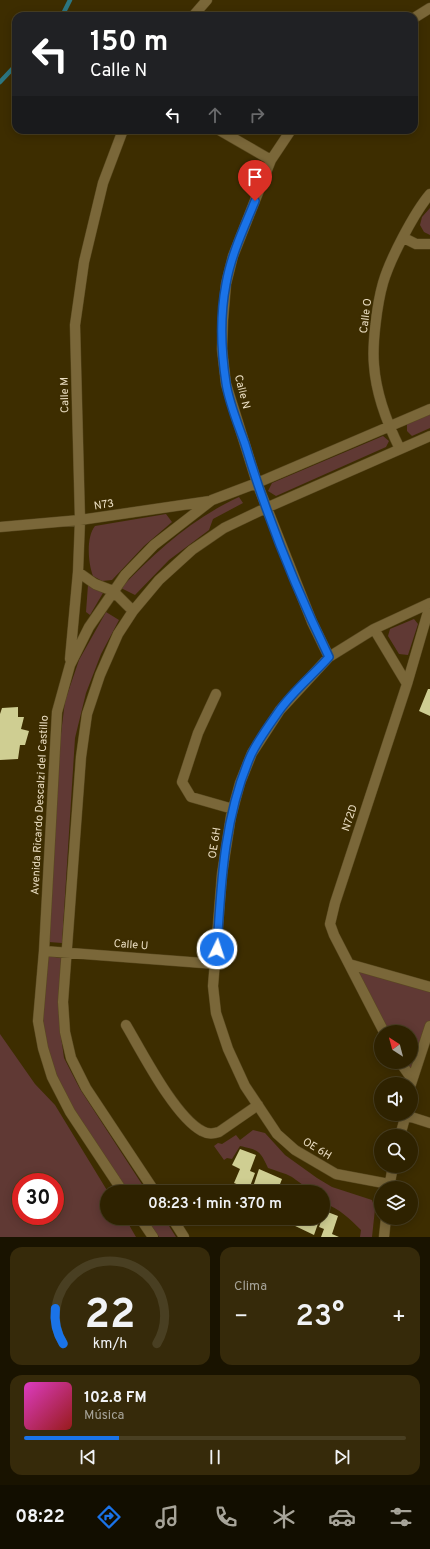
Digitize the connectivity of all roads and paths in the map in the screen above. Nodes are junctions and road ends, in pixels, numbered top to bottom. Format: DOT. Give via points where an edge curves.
graph roads {
  1 [pos="207,0"];
  2 [pos="430,8"];
  3 [pos="196,12"];
  4 [pos="418,16"];
  5 [pos="121,134"];
  6 [pos="226,134"];
  7 [pos="288,134"];
  8 [pos="271,160"];
  9 [pos="430,194"];
  10 [pos="404,238"];
  11 [pos="430,244"];
  12 [pos="430,409"];
  13 [pos="389,426"];
  14 [pos="430,436"];
  15 [pos="400,449"];
  16 [pos="257,483"];
  17 [pos="212,500"];
  18 [pos="266,508"];
  19 [pos="80,520"];
  20 [pos="0,528"];
  21 [pos="78,572"];
  22 [pos="113,591"];
  23 [pos="430,604"];
  24 [pos="133,611"];
  25 [pos="374,629"];
  26 [pos="329,657"];
  27 [pos="70,665"];
  28 [pos="407,684"];
  29 [pos="216,694"];
  30 [pos="233,809"];
  31 [pos="44,951"];
  32 [pos="67,953"];
  33 [pos="216,964"];
  34 [pos="349,964"];
  35 [pos="430,987"];
  36 [pos="126,1024"];
  37 [pos="380,1025"];
  38 [pos="430,1026"];
  39 [pos="413,1077"];
  40 [pos="258,1105"];
  41 [pos="418,1119"];
  42 [pos="430,1123"];
  43 [pos="374,1183"];
  44 [pos="118,1185"];
  45 [pos="150,1185"];
  46 [pos="145,1225"];
  47 [pos="176,1225"];
  48 [pos="385,1225"];
  49 [pos="153,1237"];
  50 [pos="184,1237"];
  51 [pos="384,1237"];
  1 -- 3 [label="street"];
  2 -- 4 [label="street"];
  5 -- 19 [label="street, Calle M" via="103,183 85,254 75,325"];
  6 -- 8 [label="street"];
  7 -- 8 [label="street, Calle N"];
  8 -- 16 [label="street, Calle N" via="233,256 226,284 222,320 226,384"];
  9 -- 10 [label="street, Calle O" via="421,204"];
  10 -- 11 [label="street" via="416,244"];
  10 -- 13 [label="street, Calle O" via="383,283 376,322 374,364 379,394"];
  12 -- 13 [label="street, Avenida Ricardo Descalzi del Castillo"];
  13 -- 15 [label="street, Calle O"];
  13 -- 16 [label="street, Avenida Ricardo Descalzi del Castillo"];
  14 -- 15 [label="street"];
  15 -- 18 [label="street"];
  16 -- 17 [label="street, Avenida Ricardo Descalzi del Castillo"];
  16 -- 18 [label="street, Calle N"];
  17 -- 19 [label="street, N73"];
  17 -- 22 [label="street, Avenida Ricardo Descalzi del Castillo" via="154,545"];
  18 -- 24 [label="street" via="224,528 192,550 159,580"];
  18 -- 26 [label="street, Calle N" via="312,622"];
  19 -- 20 [label="street, N73"];
  19 -- 21 [label="street, Calle M"];
  21 -- 22 [label="street" via="95,584"];
  21 -- 27 [label="street, Calle M"];
  22 -- 24 [label="street"];
  22 -- 27 [label="street, Avenida Ricardo Descalzi del Castillo" via="89,627"];
  23 -- 25 [label="street, OE 6H"];
  23 -- 28 [label="street, N72D"];
  24 -- 32 [label="street" via="118,634 87,714 81,757"];
  25 -- 26 [label="street, OE 6H"];
  25 -- 28 [label="street"];
  26 -- 30 [label="street, OE 6H" via="280,710 252,753"];
  27 -- 31 [label="street, Avenida Ricardo Descalzi del Castillo" via="57,712"];
  28 -- 34 [label="street, N72D" via="330,924"];
  29 -- 30 [label="street" via="198,733 182,782 191,797"];
  30 -- 33 [label="street, OE 6H" via="222,874"];
  31 -- 32 [label="street, Calle U"];
  31 -- 44 [label="street, Avenida Ricardo Descalzi del Castillo" via="38,1021 52,1077 70,1112"];
  32 -- 33 [label="street, Calle U"];
  32 -- 45 [label="street" via="63,1002 65,1032 71,1058 86,1088"];
  33 -- 40 [label="street, OE 6H" via="213,986 216,1013 228,1049 245,1086"];
  34 -- 35 [label="street"];
  34 -- 37 [label="street, N72D"];
  36 -- 40 [label="street" via="171,1098 186,1119 202,1131 212,1134 219,1132"];
  38 -- 39 [label="street"];
  40 -- 43 [label="street, OE 6H" via="277,1134 295,1150 336,1174"];
  41 -- 42 [label="street"];
  46 -- 49 [label="street"];
  47 -- 50 [label="street"];
  48 -- 51 [label="street"];
}
